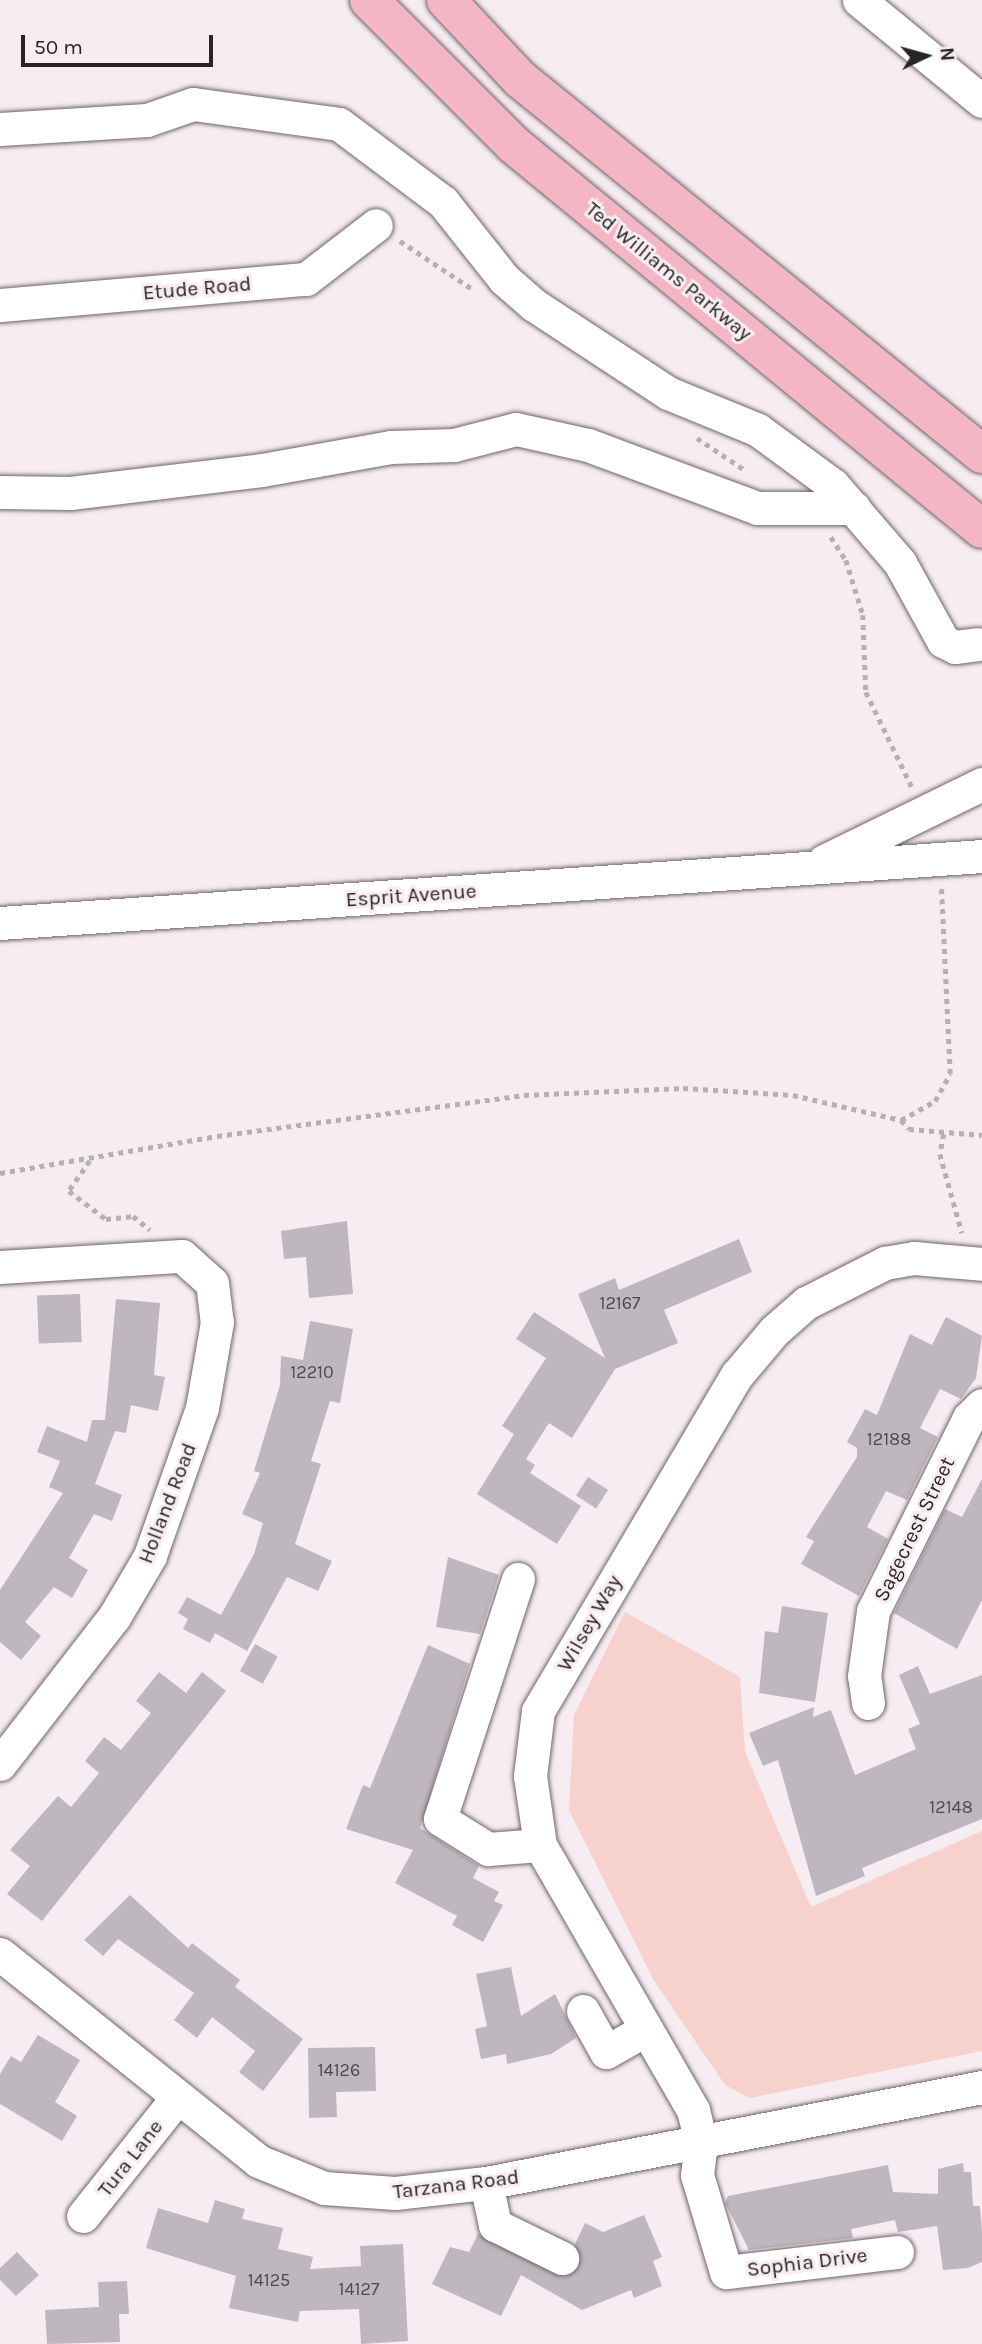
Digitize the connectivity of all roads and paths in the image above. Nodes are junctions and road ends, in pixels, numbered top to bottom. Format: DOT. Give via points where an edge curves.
graph roads {
  1 [pos="369,0"];
  2 [pos="446,0"];
  3 [pos="859,0"];
  4 [pos="982,101"];
  5 [pos="0,130"];
  6 [pos="376,225"];
  7 [pos="0,305"];
  8 [pos="982,454"];
  9 [pos="0,492"];
  10 [pos="854,508"];
  11 [pos="982,528"];
  12 [pos="978,644"];
  13 [pos="982,784"];
  14 [pos="924,814"];
  15 [pos="982,856"];
  16 [pos="939,857"];
  17 [pos="822,862"];
  18 [pos="0,923"];
  19 [pos="901,1119"];
  20 [pos="944,1135"];
  21 [pos="982,1136"];
  22 [pos="91,1160"];
  23 [pos="0,1173"];
  24 [pos="182,1256"];
  25 [pos="973,1263"];
  26 [pos="0,1267"];
  27 [pos="982,1405"];
  28 [pos="517,1579"];
  29 [pos="869,1703"];
  30 [pos="0,1764"];
  31 [pos="540,1845"];
  32 [pos="0,1954"];
  33 [pos="583,2011"];
  34 [pos="645,2030"];
  35 [pos="982,2087"];
  36 [pos="176,2099"];
  37 [pos="701,2141"];
  38 [pos="486,2183"];
  39 [pos="83,2216"];
  40 [pos="897,2252"];
  41 [pos="562,2258"];
  1 -- 11 [label="main road, Ted Williams Parkway" via="514,145"];
  2 -- 8 [label="main road" via="520,79"];
  3 -- 4 [label="street"];
  5 -- 10 [label="street" via="147,120 212,103 339,124 443,202 504,279 534,305 668,393 758,430"];
  6 -- 7 [label="street, Etude Road" via="306,279"];
  9 -- 10 [label="street" via="69,493 262,470 391,447 454,445 516,429 588,445 757,508"];
  10 -- 12 [label="street" via="900,563 943,641 955,647"];
  13 -- 14 [label="street, Esprit Avenue"];
  14 -- 16 [label="street"];
  14 -- 17 [label="street, Esprit Avenue"];
  15 -- 16 [label="street, Esprit Avenue"];
  16 -- 17 [label="street, Esprit Avenue" via="868,868"];
  16 -- 19 [label="path" via="950,1074 935,1101"];
  17 -- 18 [label="street, Esprit Avenue"];
  19 -- 20 [label="path" via="909,1129"];
  19 -- 22 [label="path" via="793,1095 683,1088 524,1095 217,1136"];
  20 -- 21 [label="path"];
  20 -- 25 [label="path" via="940,1154"];
  22 -- 23 [label="path"];
  22 -- 24 [label="path" via="69,1191 106,1219 133,1216"];
  24 -- 26 [label="street"];
  24 -- 30 [label="street, Holland Road" via="212,1283 217,1322 202,1408 150,1556 114,1617"];
  25 -- 31 [label="street, Wilsey Way" via="914,1258 874,1269 806,1303 737,1376 538,1711 530,1776"];
  27 -- 29 [label="street, Sagecrest Street" via="969,1418 873,1611 864,1675"];
  28 -- 31 [label="street" via="440,1819 488,1849"];
  31 -- 34 [label="street, Wilsey Way"];
  32 -- 36 [label="street, Tarzana Road"];
  33 -- 34 [label="street" via="606,2052"];
  34 -- 37 [label="street, Wilsey Way" via="692,2110"];
  35 -- 37 [label="street, Tarzana Road"];
  36 -- 38 [label="street, Tarzana Road" via="258,2161 324,2188 395,2193"];
  36 -- 39 [label="street, Tura Lane"];
  37 -- 38 [label="street, Tarzana Road"];
  37 -- 40 [label="street, Sophia Drive" via="697,2175 726,2272"];
  38 -- 41 [label="street" via="495,2225"];
}
